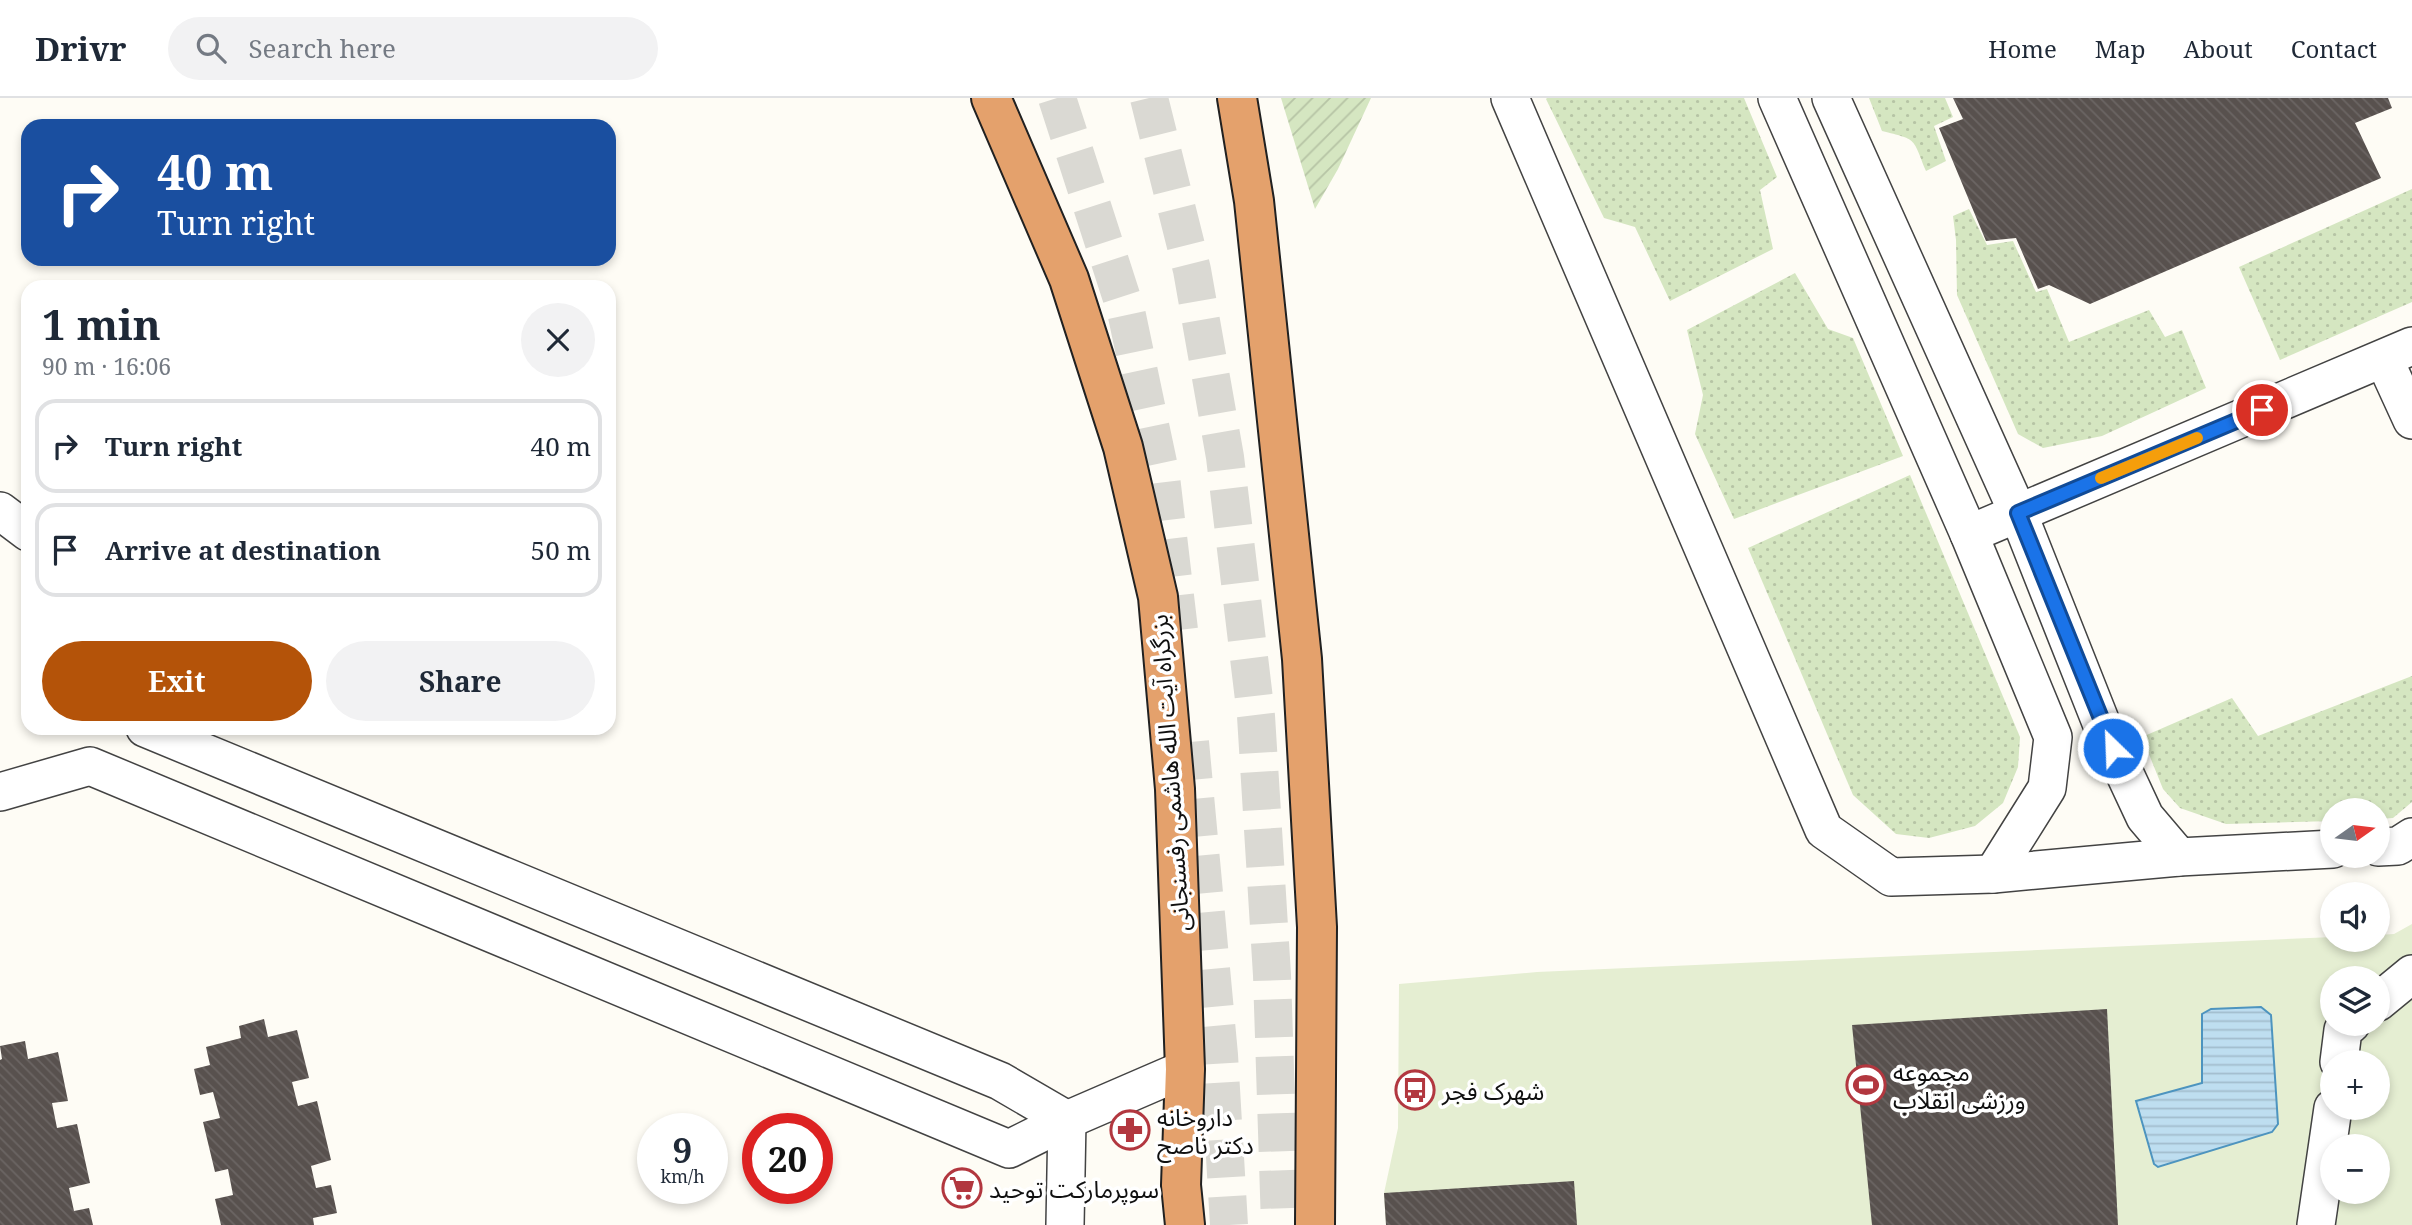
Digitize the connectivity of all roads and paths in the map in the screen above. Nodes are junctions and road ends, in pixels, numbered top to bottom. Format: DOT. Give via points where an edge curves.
graph roads {
  1 [pos="991,98"];
  2 [pos="1237,98"];
  3 [pos="1510,98"];
  4 [pos="1777,98"];
  5 [pos="1831,98"];
  6 [pos="2398,352"];
  7 [pos="2412,420"];
  8 [pos="0,511"];
  9 [pos="2018,513"];
  10 [pos="21,527"];
  11 [pos="1969,534"];
  12 [pos="162,735"];
  13 [pos="0,792"];
  14 [pos="2412,837"];
  15 [pos="2390,846"];
  16 [pos="2320,850"];
  17 [pos="2179,857"];
  18 [pos="1993,874"];
  19 [pos="2412,974"];
  20 [pos="2390,992"];
  21 [pos="1185,1069"];
  22 [pos="1067,1120"];
  23 [pos="2331,1120"];
  24 [pos="1317,1133"];
  25 [pos="1181,1185"];
  26 [pos="1065,1225"];
  27 [pos="1179,1225"];
  28 [pos="1185,1225"];
  29 [pos="1315,1225"];
  30 [pos="1328,1225"];
  31 [pos="2316,1225"];
  1 -- 21 [label="highway, بزرگراه آیت الله هاشمی رفسنجانی" via="1069,279 1123,447 1158,597 1175,789"];
  2 -- 24 [label="highway" via="1254,201 1302,659 1317,927"];
  3 -- 18 [label="street" via="1824,830 1891,877"];
  4 -- 11 [label="street"];
  5 -- 9 [label="street"];
  6 -- 7 [label="street"];
  6 -- 9 [label="street"];
  8 -- 10 [label="street"];
  9 -- 11 [label="street"];
  9 -- 17 [label="street" via="2102,724 2145,817"];
  11 -- 18 [label="street" via="2053,737 2047,788"];
  12 -- 22 [label="street" via="1000,1081"];
  13 -- 22 [label="street" via="90,766 1009,1149"];
  14 -- 15 [label="street"];
  16 -- 17 [label="street"];
  17 -- 18 [label="street"];
  19 -- 20 [label="street"];
  21 -- 22 [label="street"];
  21 -- 25 [label="highway, بزرگراه آیت الله هاشمی رفسنجانی"];
  22 -- 26 [label="street"];
  23 -- 31 [label="street"];
  24 -- 29 [label="highway"];
  24 -- 30 [label="street"];
  25 -- 27 [label="highway"];
  25 -- 28 [label="highway, بزرگراه آیت الله هاشمی رفسنجانی"];
}
